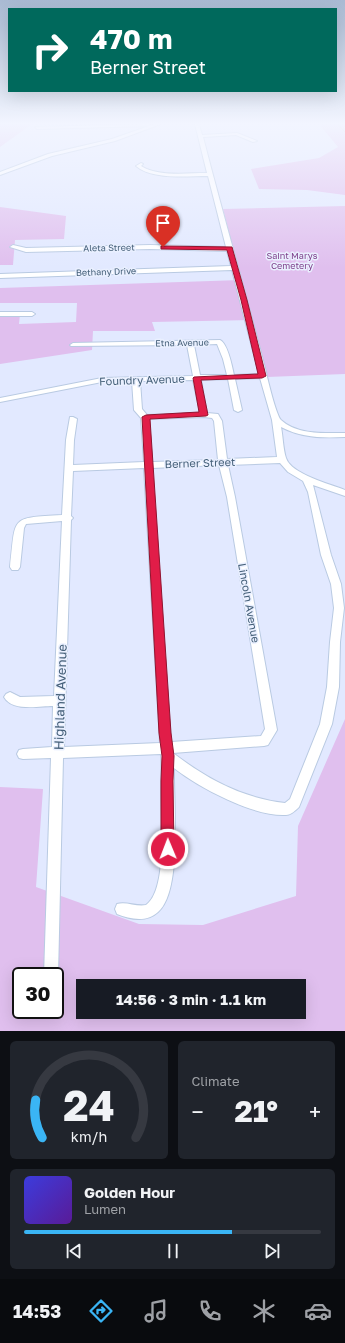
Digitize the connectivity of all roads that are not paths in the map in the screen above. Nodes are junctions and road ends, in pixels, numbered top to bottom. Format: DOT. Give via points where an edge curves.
graph roads {
  1 [pos="155,172"];
  2 [pos="210,174"];
  3 [pos="13,247"];
  4 [pos="230,249"];
  5 [pos="235,268"];
  6 [pos="0,276"];
  7 [pos="0,314"];
  8 [pos="32,314"];
  9 [pos="190,343"];
  10 [pos="73,344"];
  11 [pos="262,376"];
  12 [pos="231,377"];
  13 [pos="197,378"];
  14 [pos="136,379"];
  15 [pos="0,400"];
  16 [pos="238,410"];
  17 [pos="204,415"];
  18 [pos="146,417"];
  19 [pos="73,419"];
  20 [pos="276,420"];
  21 [pos="345,435"];
  22 [pos="282,460"];
  23 [pos="223,462"];
  24 [pos="148,464"];
  25 [pos="69,468"];
  26 [pos="307,479"];
  27 [pos="345,493"];
  28 [pos="68,518"];
  29 [pos="15,567"];
  30 [pos="10,697"];
  31 [pos="59,701"];
  32 [pos="167,752"];
  33 [pos="58,753"];
  34 [pos="23,754"];
  35 [pos="122,909"];
  36 [pos="51,967"];
  1 -- 2 [label="street"];
  2 -- 4 [label="street"];
  3 -- 4 [label="street, Aleta Street" via="26,250 150,247"];
  4 -- 5 [label="street"];
  5 -- 6 [label="street, Bethany Drive"];
  5 -- 11 [label="street"];
  7 -- 8 [label="street"];
  9 -- 10 [label="street, Etna Avenue"];
  9 -- 12 [label="street, Etna Avenue" via="220,342"];
  9 -- 13 [label="street"];
  11 -- 12 [label="street, Foundry Avenue"];
  11 -- 20 [label="street"];
  12 -- 13 [label="street, Foundry Avenue"];
  12 -- 16 [label="street, Etna Avenue"];
  13 -- 14 [label="street, Foundry Avenue"];
  13 -- 17 [label="street"];
  14 -- 15 [label="street, Foundry Avenue" via="102,380"];
  14 -- 18 [label="street" via="138,410"];
  17 -- 18 [label="street"];
  17 -- 23 [label="street, Lincoln Avenue" via="215,416 218,420"];
  18 -- 24 [label="street"];
  19 -- 25 [label="street, Highland Avenue"];
  20 -- 21 [label="street" via="292,431"];
  20 -- 22 [label="street"];
  22 -- 23 [label="street, Berner Street"];
  22 -- 26 [label="street"];
  23 -- 24 [label="street, Berner Street"];
  23 -- 32 [label="street, Lincoln Avenue" via="271,730 264,742"];
  24 -- 25 [label="street, Berner Street"];
  24 -- 32 [label="street"];
  25 -- 28 [label="street, Highland Avenue"];
  26 -- 27 [label="street"];
  26 -- 32 [label="street" via="336,584 340,608 333,687 326,724 295,803 287,809 274,808 214,789 183,768"];
  28 -- 29 [label="street" via="24,522 19,527"];
  28 -- 31 [label="street, Highland Avenue"];
  30 -- 31 [label="street" via="19,702"];
  31 -- 33 [label="street, Highland Avenue"];
  32 -- 33 [label="street"];
  32 -- 35 [label="street" via="167,856 161,896 154,907 144,912 133,913"];
  33 -- 34 [label="street"];
  33 -- 36 [label="street, Highland Avenue"];
}
